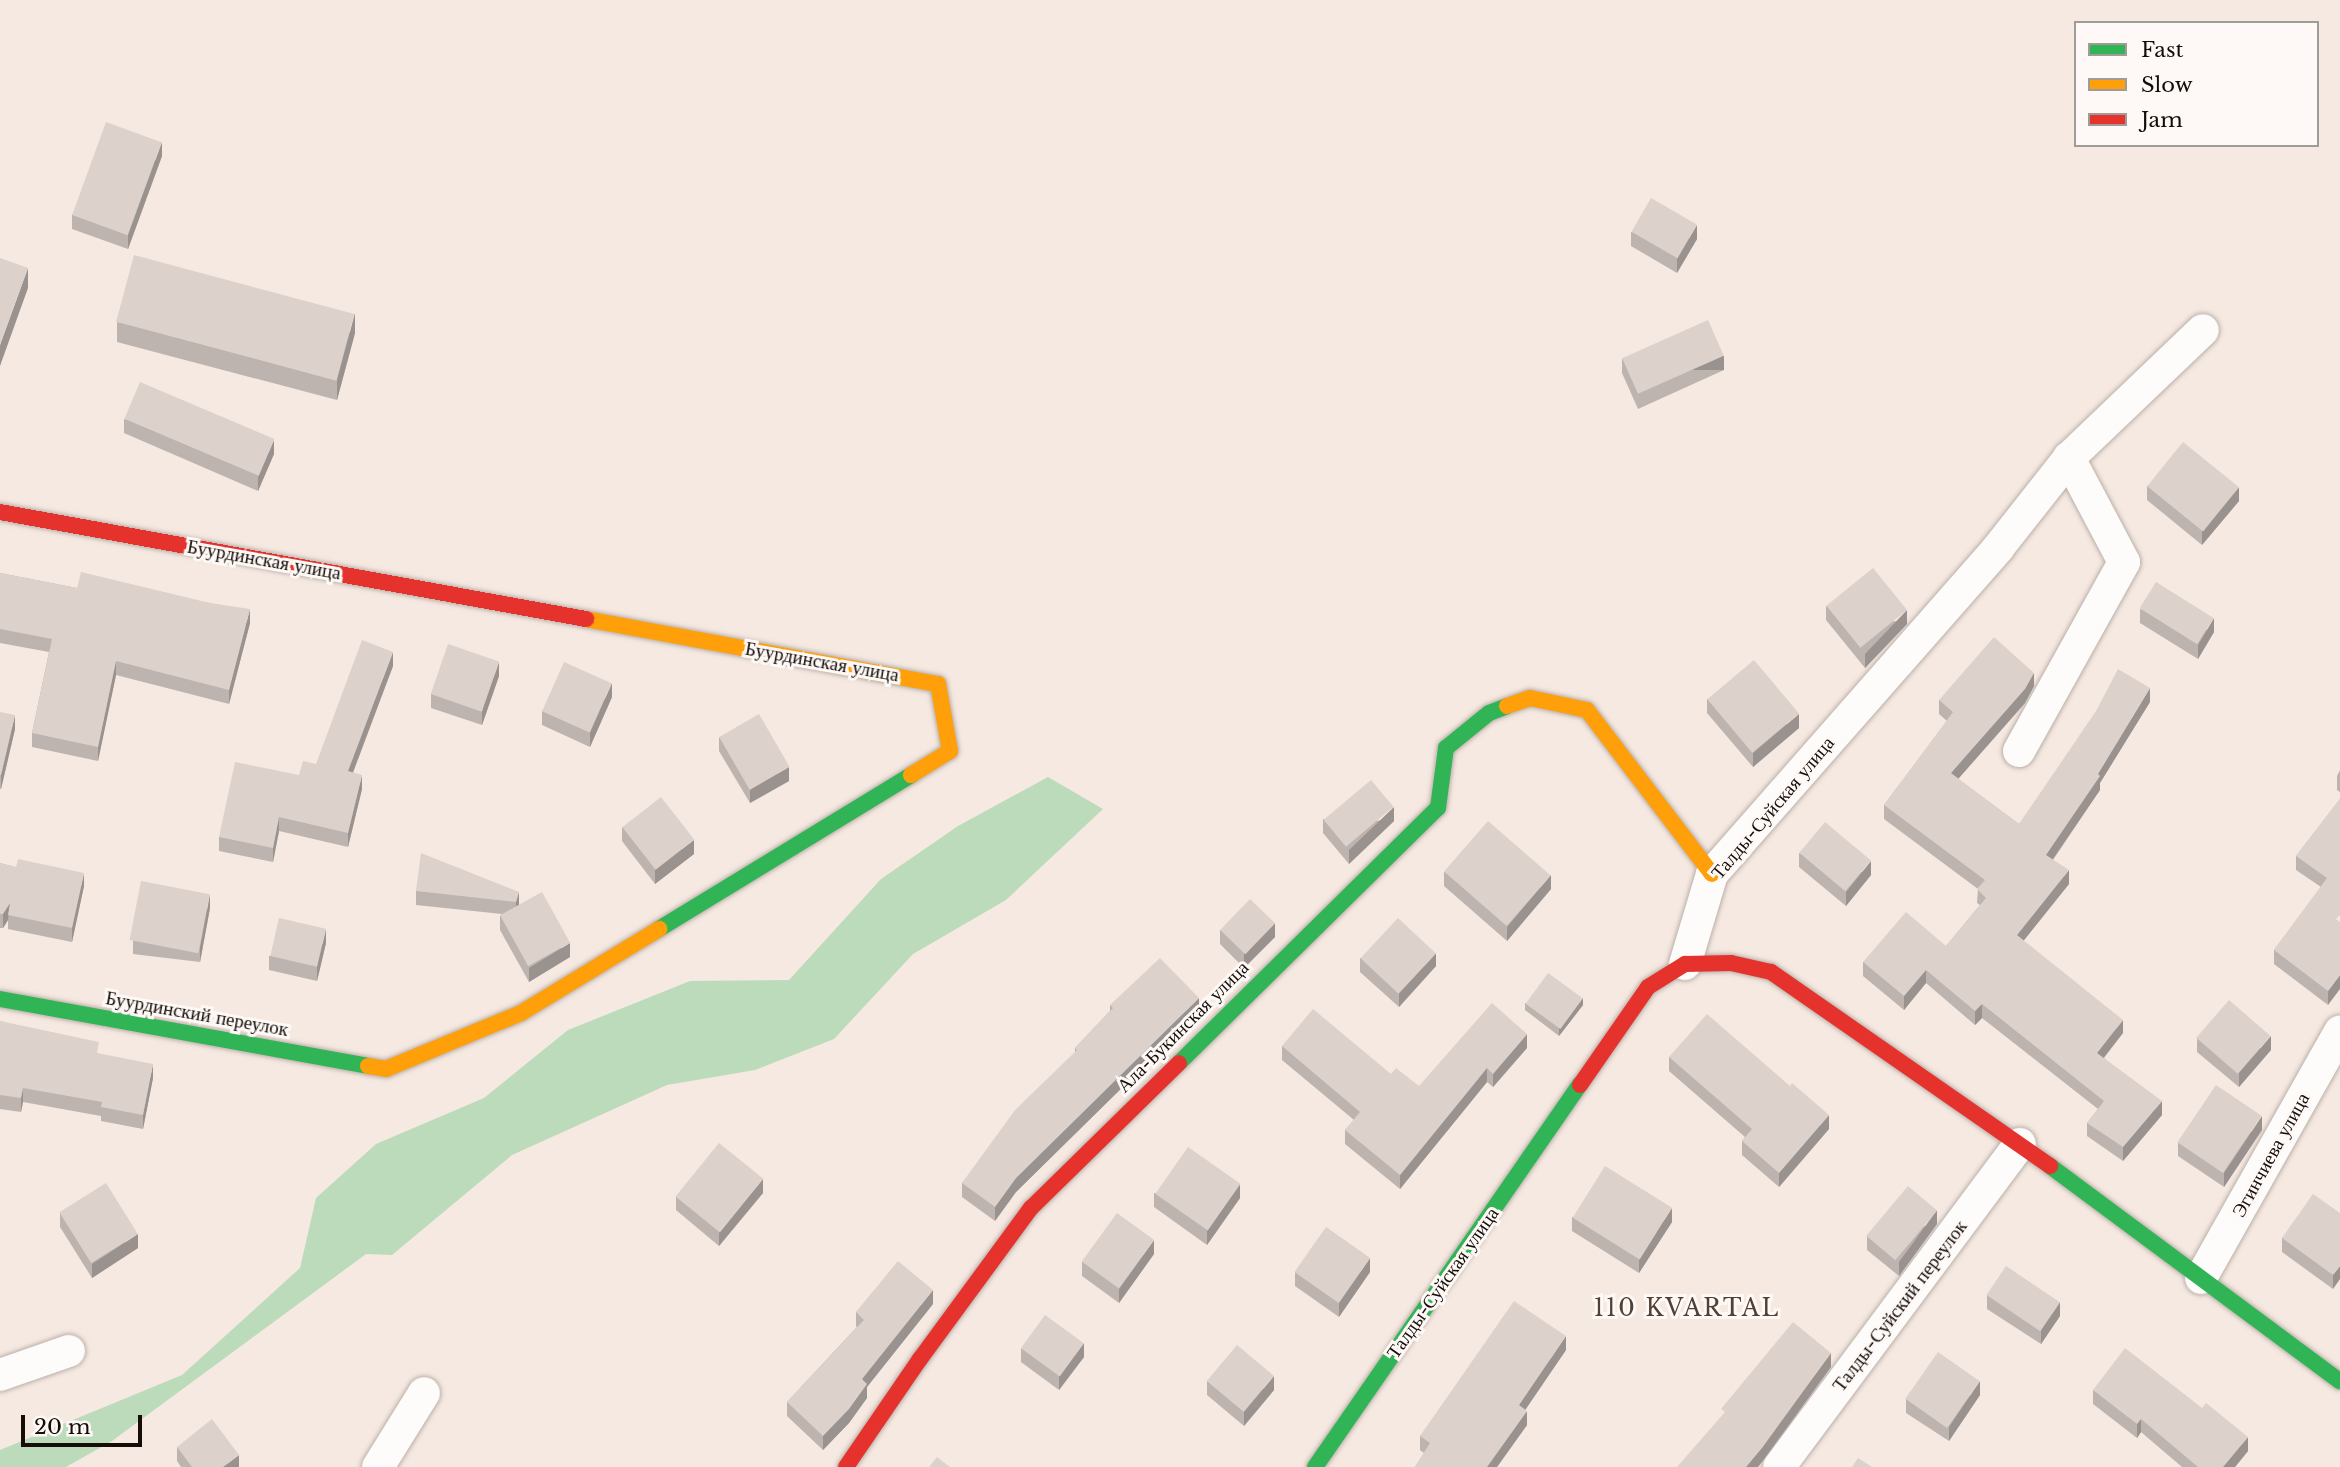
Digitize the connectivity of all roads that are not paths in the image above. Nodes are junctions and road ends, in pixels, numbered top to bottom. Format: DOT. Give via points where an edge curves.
graph roads {
  1 [pos="2203,330"];
  2 [pos="2068,458"];
  3 [pos="0,512"];
  4 [pos="2020,751"];
  5 [pos="1712,874"];
  6 [pos="1685,964"];
  7 [pos="0,999"];
  8 [pos="2340,1031"];
  9 [pos="386,1069"];
  10 [pos="2021,1144"];
  11 [pos="2201,1278"];
  12 [pos="69,1351"];
  13 [pos="0,1375"];
  14 [pos="2340,1381"];
  15 [pos="424,1393"];
  16 [pos="377,1467"];
  17 [pos="846,1467"];
  18 [pos="1315,1467"];
  19 [pos="1779,1467"];
  1 -- 2 [label="street, Талды-Суйская улица"];
  2 -- 4 [label="street" via="2124,562"];
  2 -- 5 [label="street, Талды-Суйская улица" via="1998,548"];
  3 -- 9 [label="street, Буурдинская улица" via="938,684 950,751 521,1013"];
  5 -- 6 [label="street, Талды-Суйская улица"];
  5 -- 17 [label="street, Ала-Букинская улица" via="1587,710 1530,698 1489,713 1446,748 1438,808 1031,1208"];
  6 -- 10 [label="street" via="1731,963 1771,972"];
  6 -- 18 [label="street, Талды-Суйская улица" via="1648,987"];
  7 -- 9 [label="street, Буурдинский переулок"];
  8 -- 11 [label="street, Эгинчиева улица"];
  10 -- 11 [label="street"];
  10 -- 19 [label="street, Талды-Суйский переулок"];
  11 -- 14 [label="street"];
  12 -- 13 [label="street"];
  15 -- 16 [label="street"];
}
